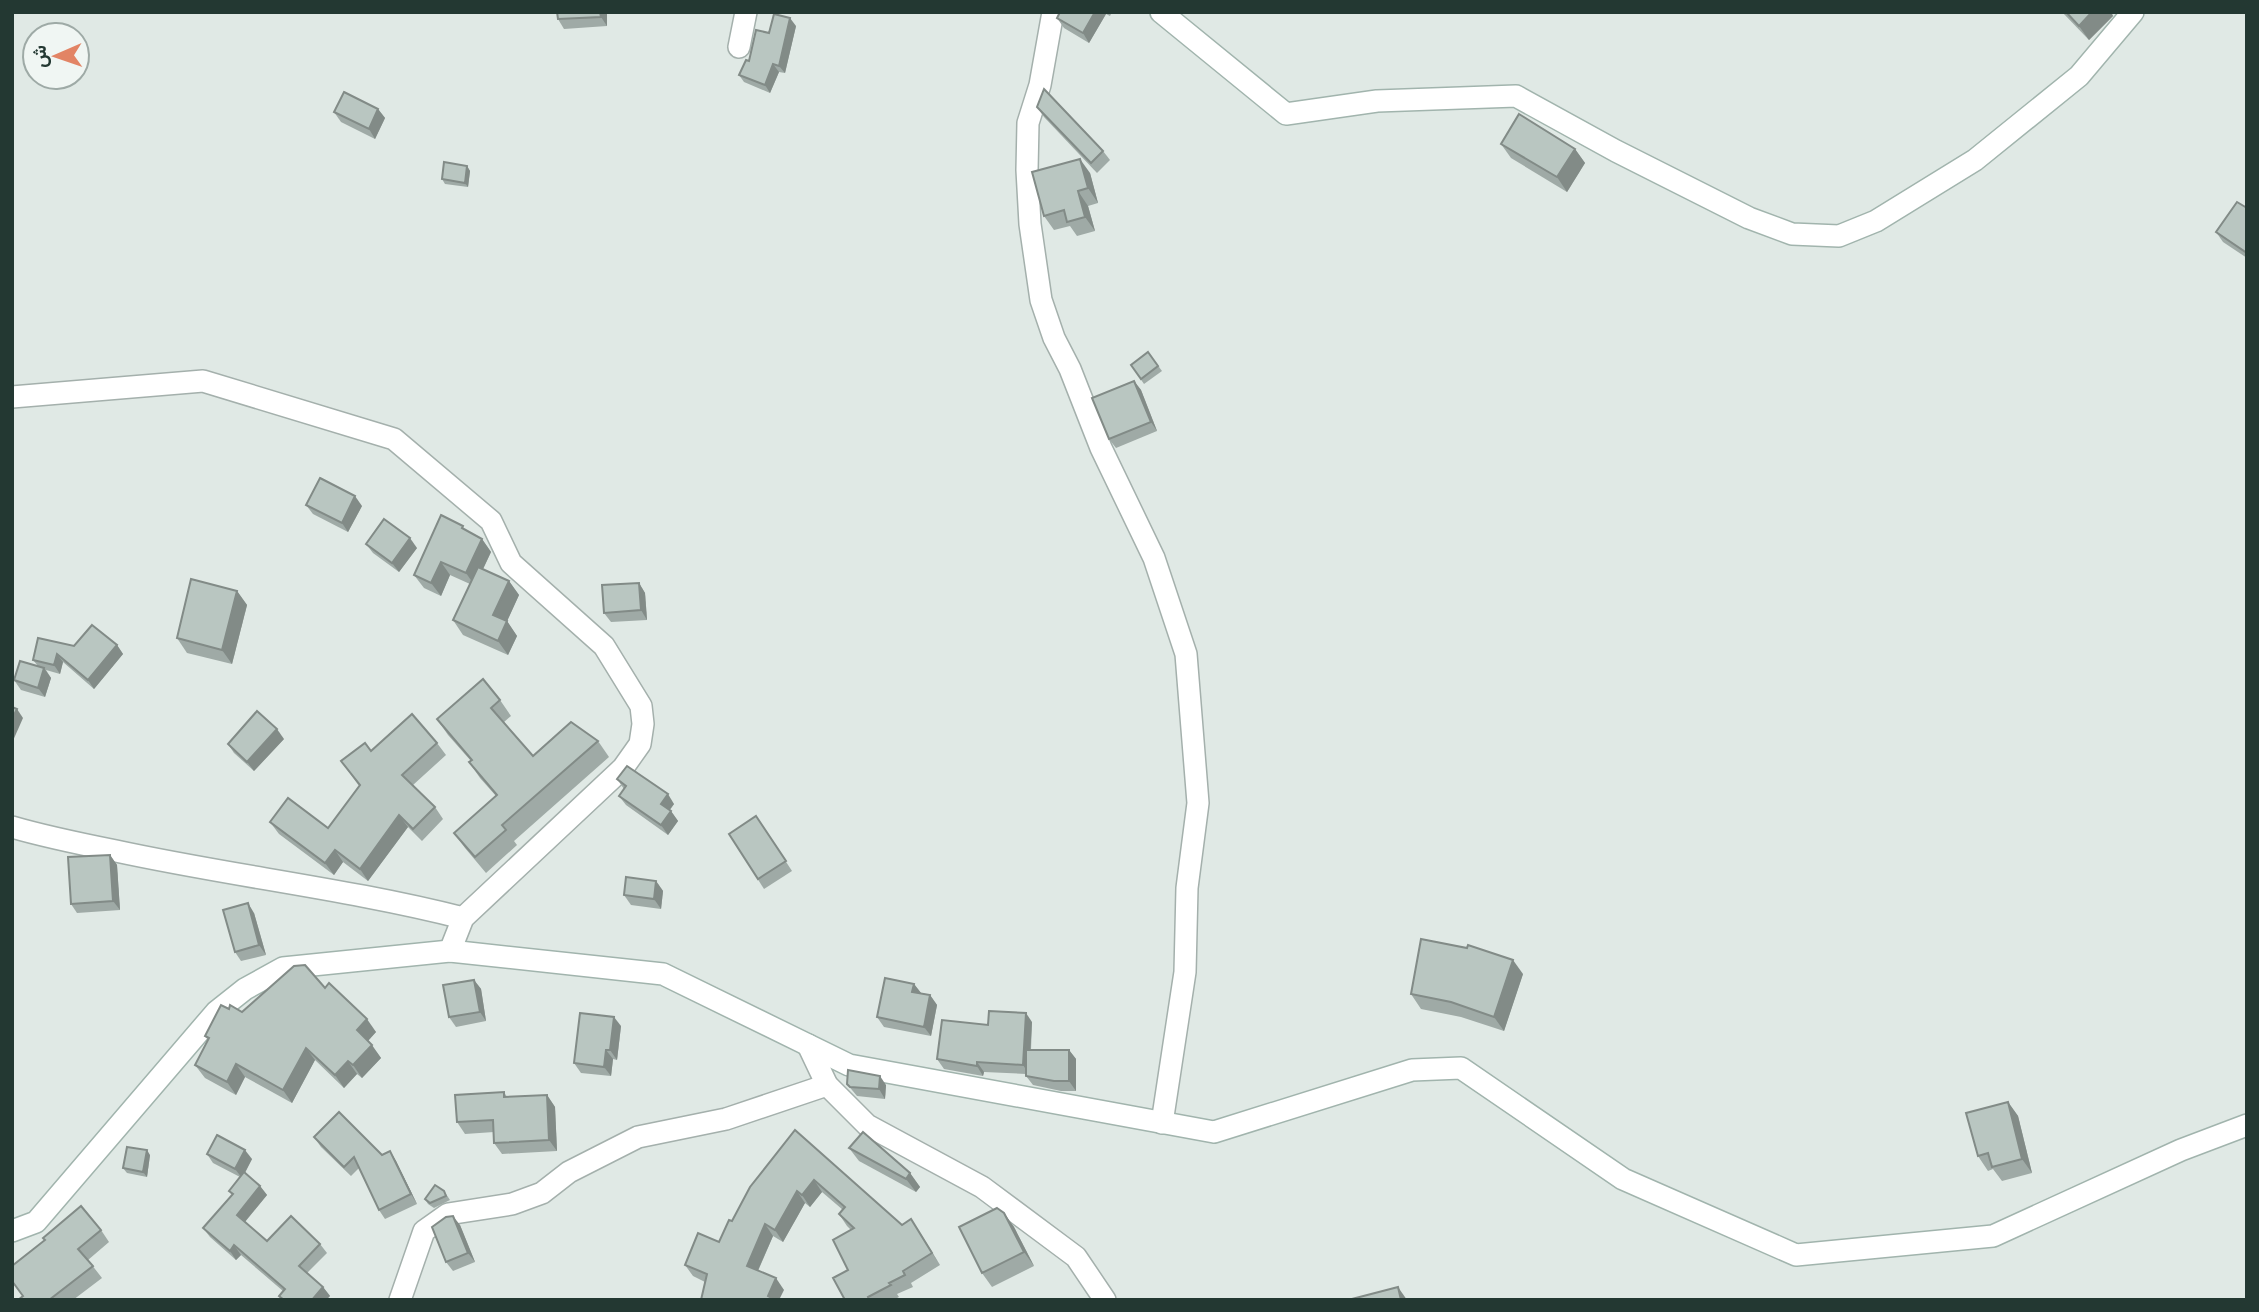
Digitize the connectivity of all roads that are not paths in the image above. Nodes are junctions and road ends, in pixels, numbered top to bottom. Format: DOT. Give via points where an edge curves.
graph roads {
  1 [pos="746,12"];
  2 [pos="1053,12"];
  3 [pos="1161,12"];
  4 [pos="2133,12"];
  5 [pos="739,47"];
  6 [pos="12,397"];
  7 [pos="12,827"];
  8 [pos="463,918"];
  9 [pos="450,951"];
  10 [pos="808,1045"];
  11 [pos="827,1085"];
  12 [pos="1162,1123"];
  13 [pos="2247,1125"];
  14 [pos="12,1231"];
  15 [pos="400,1300"];
  16 [pos="1105,1300"];
  1 -- 5 [label="street"];
  2 -- 12 [label="street" via="1028,123 1030,224 1041,300 1101,448 1154,558 1186,654 1198,803 1187,888 1185,972"];
  3 -- 4 [label="street" via="1286,114 1377,101 1516,96 1749,218 1792,234 1839,236 1876,221 1975,160 2079,76"];
  6 -- 8 [label="street" via="203,381 394,439 491,521 511,563 604,646 640,706 640,744 623,768"];
  7 -- 8 [label="street" via="166,862 408,904"];
  8 -- 9 [label="street"];
  9 -- 10 [label="street" via="663,974"];
  9 -- 14 [label="street" via="283,968 245,989 216,1012 36,1222"];
  10 -- 11 [label="street"];
  10 -- 12 [label="street" via="849,1065"];
  11 -- 15 [label="street" via="726,1119 638,1137 569,1172 542,1193 512,1204 448,1214 424,1231"];
  11 -- 16 [label="street" via="867,1125 982,1187 1076,1257"];
  12 -- 13 [label="street" via="1214,1132 1412,1070 1461,1068 1623,1179 1796,1255 1993,1236"];
}
